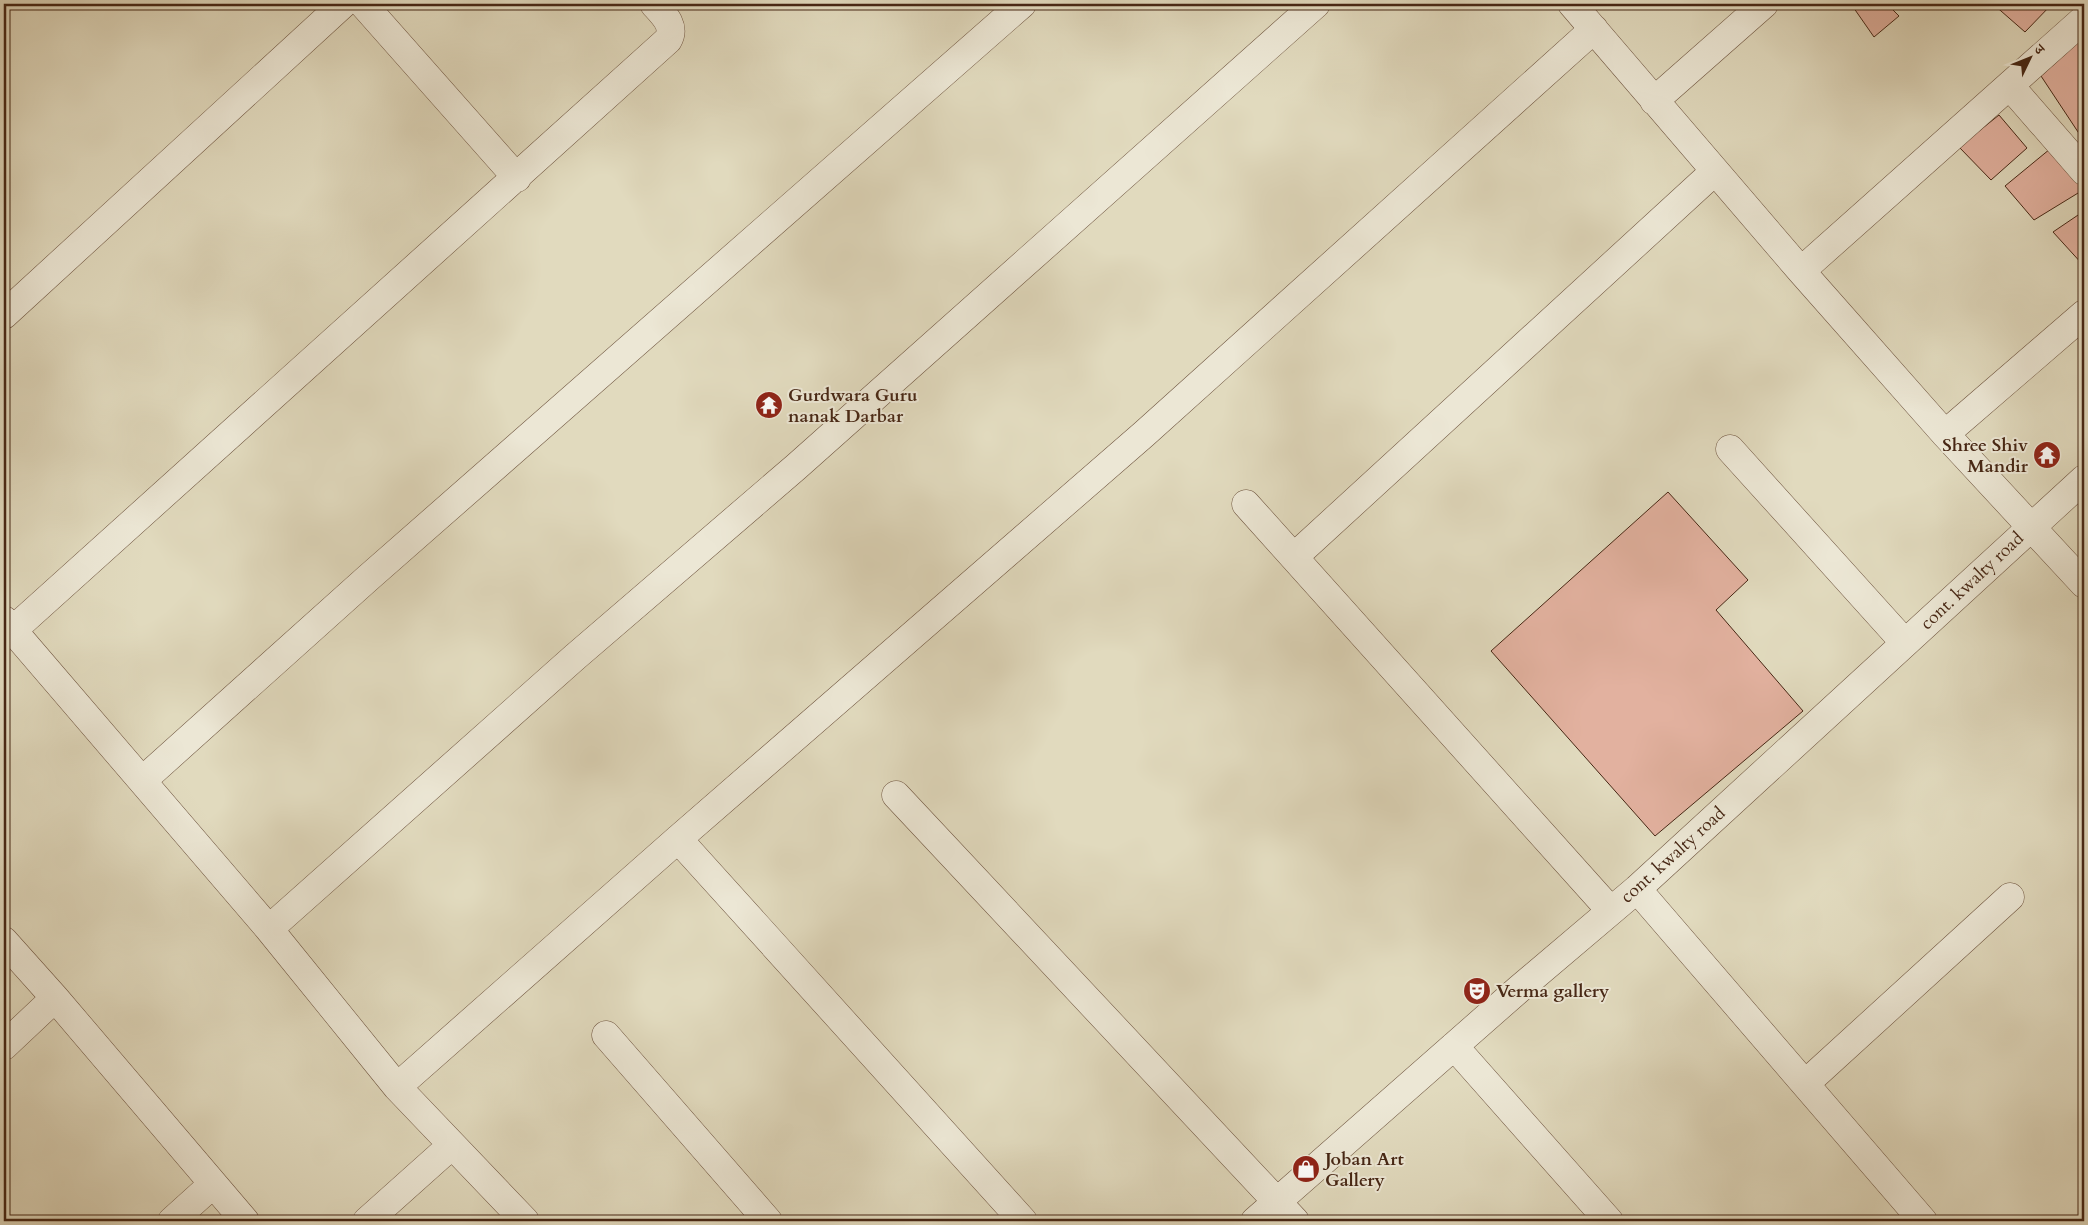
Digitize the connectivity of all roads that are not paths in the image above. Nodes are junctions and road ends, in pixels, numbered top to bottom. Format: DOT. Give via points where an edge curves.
graph roads {
  1 [pos="343,4"];
  2 [pos="363,4"];
  3 [pos="654,4"];
  4 [pos="1022,4"];
  5 [pos="1316,4"];
  6 [pos="1572,4"];
  7 [pos="1764,4"];
  8 [pos="2084,19"];
  9 [pos="1594,30"];
  10 [pos="2010,86"];
  11 [pos="1654,101"];
  12 [pos="1715,171"];
  13 [pos="2084,171"];
  14 [pos="517,178"];
  15 [pos="1800,270"];
  16 [pos="2084,314"];
  17 [pos="4,315"];
  18 [pos="1945,434"];
  19 [pos="1730,448"];
  20 [pos="2084,480"];
  21 [pos="1246,504"];
  22 [pos="2032,527"];
  23 [pos="1294,557"];
  24 [pos="2084,584"];
  25 [pos="8,625"];
  26 [pos="1905,644"];
  27 [pos="143,780"];
  28 [pos="896,795"];
  29 [pos="678,839"];
  30 [pos="1637,889"];
  31 [pos="2010,898"];
  32 [pos="1611,911"];
  33 [pos="270,929"];
  34 [pos="4,941"];
  35 [pos="55,998"];
  36 [pos="606,1035"];
  37 [pos="4,1046"];
  38 [pos="1454,1046"];
  39 [pos="1805,1084"];
  40 [pos="397,1087"];
  41 [pos="452,1145"];
  42 [pos="213,1184"];
  43 [pos="1278,1201"];
  44 [pos="172,1221"];
  45 [pos="245,1221"];
  46 [pos="368,1221"];
  47 [pos="524,1221"];
  48 [pos="768,1221"];
  49 [pos="1024,1221"];
  50 [pos="1255,1221"];
  51 [pos="1295,1221"];
  52 [pos="1609,1221"];
  53 [pos="1923,1221"];
  1 -- 17 [label="street"];
  2 -- 14 [label="street"];
  3 -- 14 [label="street" via="671,26 668,40"];
  4 -- 27 [label="street" via="368,578"];
  5 -- 33 [label="street"];
  6 -- 9 [label="street"];
  7 -- 11 [label="street"];
  8 -- 10 [label="street"];
  9 -- 11 [label="street"];
  9 -- 29 [label="street" via="1144,434"];
  10 -- 13 [label="street"];
  10 -- 15 [label="street"];
  11 -- 12 [label="street"];
  12 -- 15 [label="street"];
  12 -- 23 [label="street"];
  14 -- 25 [label="street"];
  15 -- 18 [label="street"];
  16 -- 18 [label="street"];
  18 -- 22 [label="street"];
  19 -- 26 [label="street"];
  20 -- 22 [label="street, cont. kwalty road"];
  21 -- 23 [label="street"];
  22 -- 24 [label="street"];
  22 -- 26 [label="street, cont. kwalty road"];
  23 -- 32 [label="street"];
  25 -- 27 [label="street"];
  26 -- 30 [label="street, cont. kwalty road"];
  27 -- 33 [label="street"];
  28 -- 43 [label="street"];
  29 -- 40 [label="street"];
  29 -- 49 [label="street"];
  30 -- 32 [label="street, cont. kwalty road"];
  30 -- 39 [label="street"];
  31 -- 39 [label="street"];
  32 -- 38 [label="street, cont. kwalty road"];
  33 -- 40 [label="street"];
  34 -- 35 [label="street"];
  35 -- 37 [label="street"];
  35 -- 42 [label="street"];
  36 -- 48 [label="street"];
  38 -- 43 [label="street, cont. kwalty road"];
  38 -- 52 [label="street"];
  39 -- 53 [label="street"];
  40 -- 41 [label="street"];
  41 -- 46 [label="street"];
  41 -- 47 [label="street"];
  42 -- 44 [label="street"];
  42 -- 45 [label="street"];
  43 -- 50 [label="street, cont. kwalty road"];
  43 -- 51 [label="street"];
}
